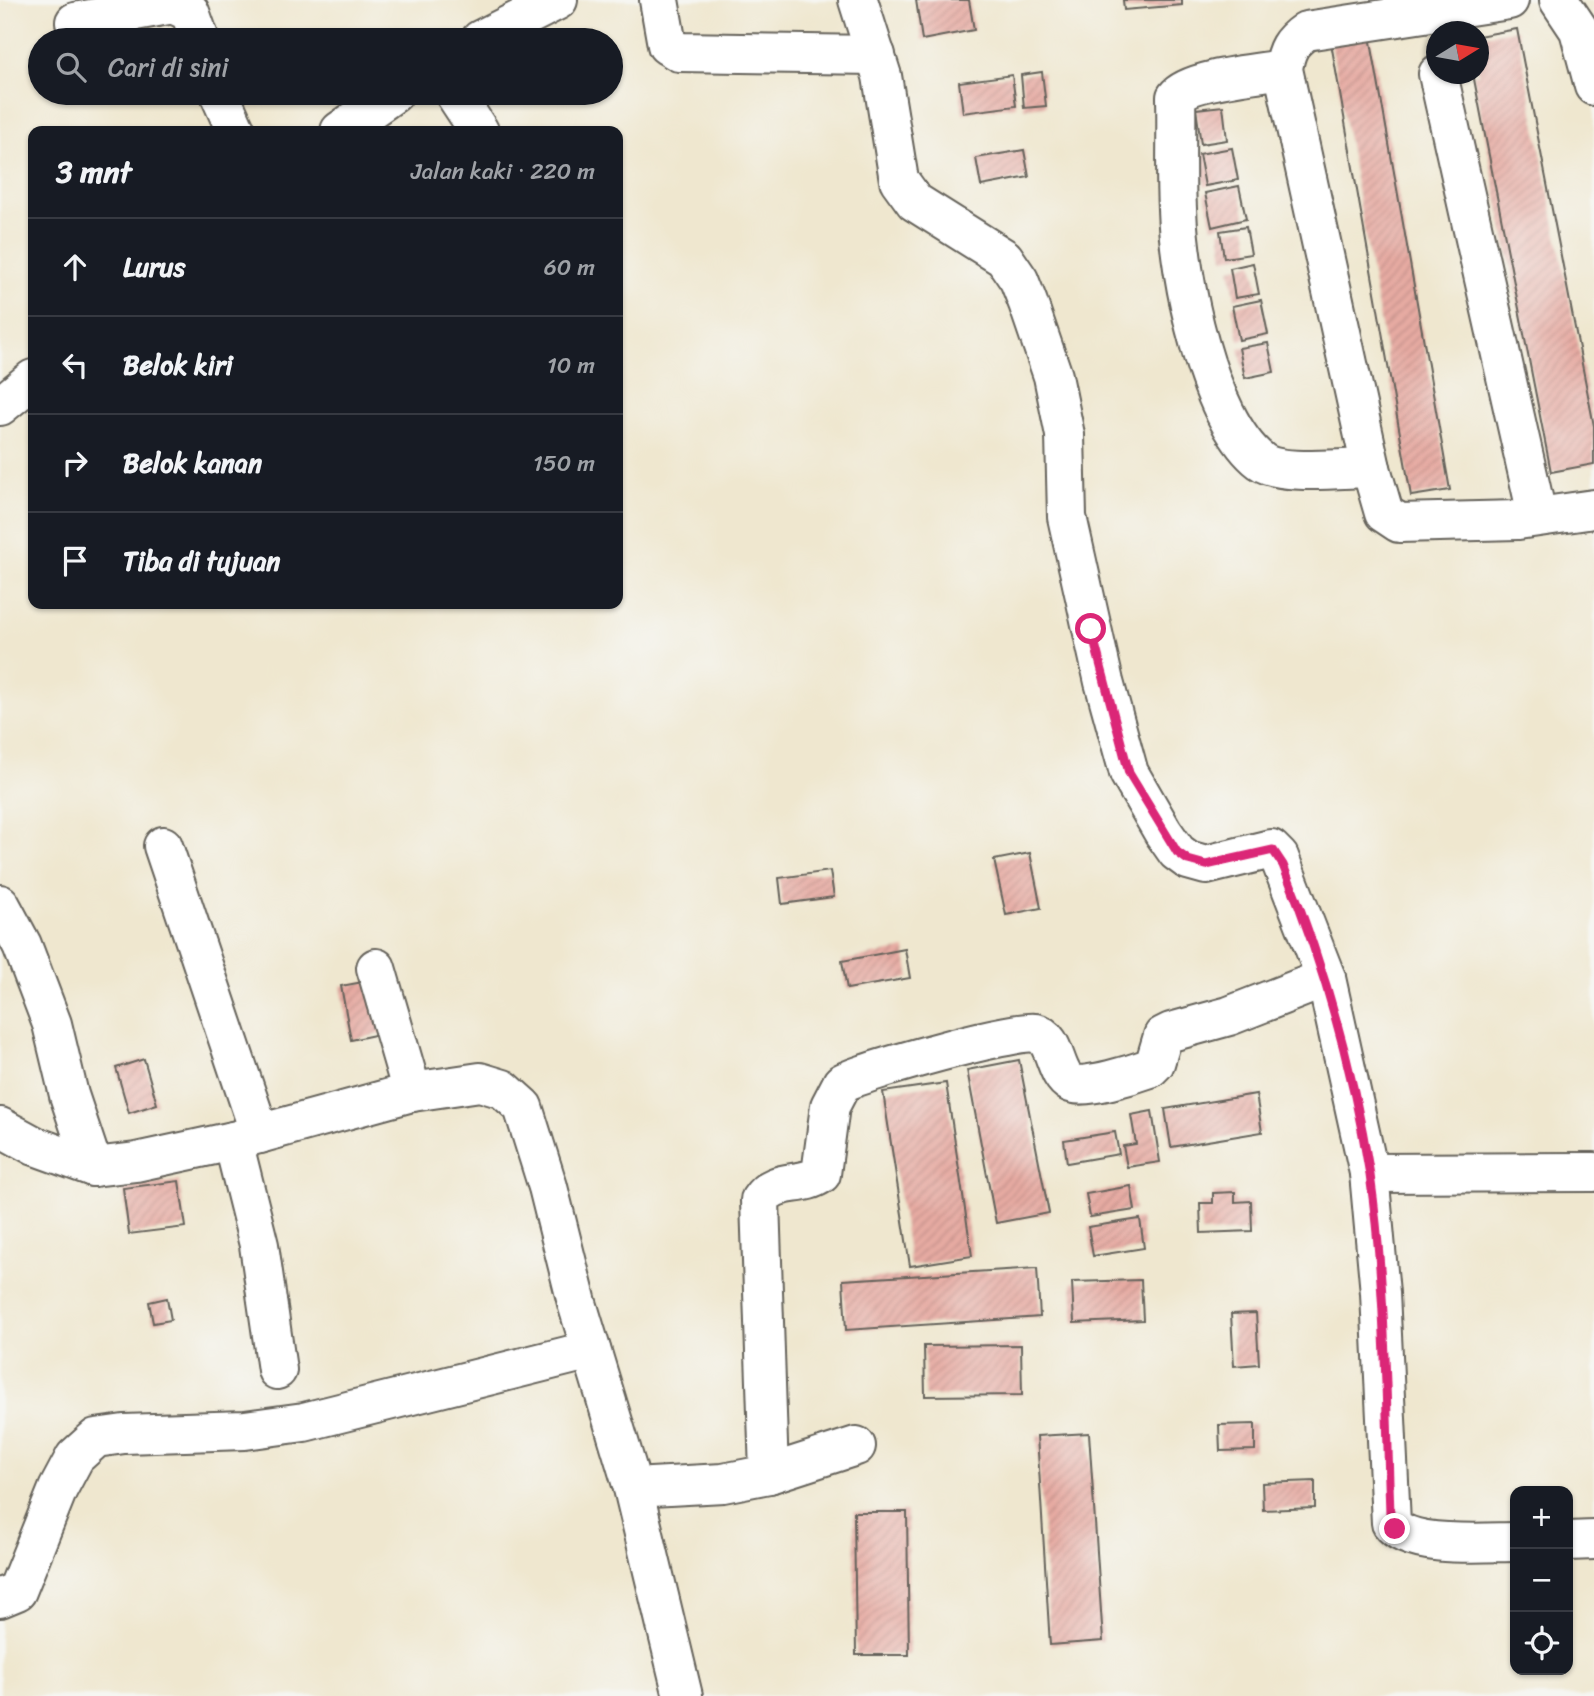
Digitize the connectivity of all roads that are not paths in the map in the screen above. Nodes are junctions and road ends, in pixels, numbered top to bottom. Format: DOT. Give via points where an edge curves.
graph roads {
  1 [pos="558,0"];
  2 [pos="659,0"];
  3 [pos="858,0"];
  4 [pos="1509,0"];
  5 [pos="1559,0"];
  6 [pos="1425,14"];
  7 [pos="1427,21"];
  8 [pos="75,22"];
  9 [pos="196,28"];
  10 [pos="503,28"];
  11 [pos="876,55"];
  12 [pos="1283,69"];
  13 [pos="1440,84"];
  14 [pos="1594,86"];
  15 [pos="224,105"];
  16 [pos="377,105"];
  17 [pos="462,105"];
  18 [pos="234,126"];
  19 [pos="347,126"];
  20 [pos="476,126"];
  21 [pos="28,383"];
  22 [pos="0,407"];
  23 [pos="1371,468"];
  24 [pos="1594,509"];
  25 [pos="1537,515"];
  26 [pos="163,846"];
  27 [pos="0,904"];
  28 [pos="376,968"];
  29 [pos="1325,978"];
  30 [pos="412,1091"];
  31 [pos="0,1127"];
  32 [pos="246,1138"];
  33 [pos="93,1167"];
  34 [pos="1594,1172"];
  35 [pos="1369,1173"];
  36 [pos="591,1350"];
  37 [pos="277,1370"];
  38 [pos="856,1446"];
  39 [pos="769,1474"];
  40 [pos="634,1488"];
  41 [pos="1594,1540"];
  42 [pos="1573,1541"];
  43 [pos="1510,1542"];
  44 [pos="0,1598"];
  45 [pos="684,1696"];
  1 -- 10 [label="street"];
  2 -- 11 [label="street" via="667,45 679,52"];
  3 -- 11 [label="street"];
  4 -- 6 [label="street"];
  5 -- 14 [label="street" via="1579,30"];
  6 -- 7 [label="street"];
  6 -- 12 [label="street" via="1306,31 1292,41"];
  8 -- 9 [label="street" via="173,4 190,12"];
  11 -- 29 [label="street" via="899,180 915,202 1004,258 1028,303 1053,376 1065,435 1069,528 1129,773 1163,832 1188,860 1206,865 1273,850 1283,865"];
  12 -- 23 [label="street"];
  12 -- 23 [label="street" via="1184,89 1176,97 1177,211 1185,273 1215,395 1238,436 1262,462 1279,468"];
  13 -- 25 [label="street"];
  15 -- 18 [label="street"];
  16 -- 19 [label="street"];
  17 -- 20 [label="street"];
  21 -- 22 [label="street"];
  23 -- 25 [label="street" via="1384,513 1399,523 1518,520"];
  24 -- 25 [label="street"];
  26 -- 32 [label="street"];
  27 -- 33 [label="street" via="22,945 52,1024"];
  28 -- 30 [label="street"];
  29 -- 35 [label="street"];
  29 -- 39 [label="street" via="1240,1012 1171,1032 1163,1037 1156,1063 1150,1068 1090,1084 1077,1085 1063,1076 1049,1046 1035,1033 1004,1035 842,1083 830,1106 821,1174 769,1188 758,1210"];
  30 -- 32 [label="street"];
  30 -- 36 [label="street" via="480,1082 503,1089 523,1107"];
  31 -- 33 [label="street" via="35,1146"];
  32 -- 33 [label="street"];
  32 -- 37 [label="street"];
  34 -- 35 [label="street"];
  35 -- 43 [label="street" via="1391,1523 1401,1533 1425,1541"];
  36 -- 40 [label="street"];
  36 -- 44 [label="street" via="304,1422 96,1438 75,1457 58,1489 18,1591"];
  38 -- 39 [label="street"];
  39 -- 40 [label="street" via="723,1483"];
  40 -- 45 [label="street"];
  41 -- 42 [label="street"];
}
